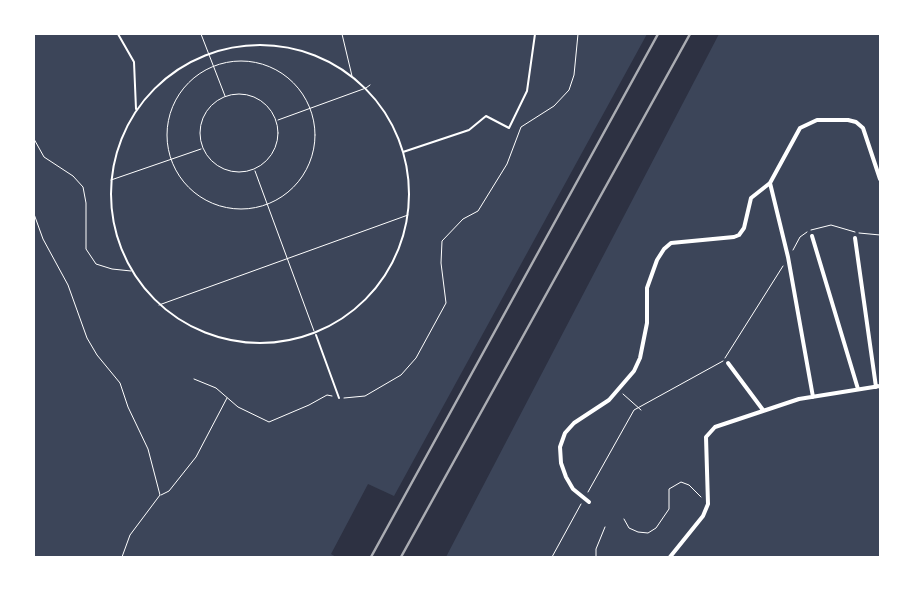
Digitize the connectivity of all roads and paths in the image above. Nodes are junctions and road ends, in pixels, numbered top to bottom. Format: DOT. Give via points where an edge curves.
graph roads {
  1 [pos="118,34"];
  2 [pos="201,34"];
  3 [pos="342,34"];
  4 [pos="535,34"];
  5 [pos="578,34"];
  6 [pos="208,53"];
  7 [pos="213,66"];
  8 [pos="352,76"];
  9 [pos="370,85"];
  10 [pos="366,88"];
  11 [pos="225,96"];
  12 [pos="310,109"];
  13 [pos="136,110"];
  14 [pos="277,121"];
  15 [pos="34,139"];
  16 [pos="202,149"];
  17 [pos="403,152"];
  18 [pos="170,161"];
  19 [pos="255,170"];
  20 [pos="880,179"];
  21 [pos="111,180"];
  22 [pos="770,183"];
  23 [pos="268,205"];
  24 [pos="34,214"];
  25 [pos="408,215"];
  26 [pos="880,235"];
  27 [pos="812,236"];
  28 [pos="855,238"];
  29 [pos="788,257"];
  30 [pos="287,259"];
  31 [pos="131,271"];
  32 [pos="159,305"];
  33 [pos="315,334"];
  34 [pos="728,364"];
  35 [pos="194,379"];
  36 [pos="878,386"];
  37 [pos="858,389"];
  38 [pos="618,390"];
  39 [pos="813,396"];
  40 [pos="227,398"];
  41 [pos="339,398"];
  42 [pos="637,406"];
  43 [pos="641,410"];
  44 [pos="763,410"];
  45 [pos="160,495"];
  46 [pos="584,499"];
  47 [pos="589,502"];
  48 [pos="708,504"];
  49 [pos="624,519"];
  50 [pos="605,527"];
  51 [pos="122,557"];
  52 [pos="552,557"];
  53 [pos="596,557"];
  54 [pos="670,557"];
  1 -- 13 [label="lane" via="134,62"];
  2 -- 6 [label="path"];
  3 -- 8 [label="path"];
  4 -- 17 [label="lane" via="527,91 509,128 486,116 469,130"];
  5 -- 41 [label="path" via="574,75 569,90 554,106 522,127 507,164 478,211 463,219 442,241 446,303 416,358 401,375 365,396"];
  6 -- 7 [label="path"];
  6 -- 8 [label="lane" via="245,45 283,46 319,56"];
  6 -- 13 [label="lane" via="181,67 156,86"];
  7 -- 11 [label="path"];
  7 -- 12 [label="path" via="242,60 271,67 295,84"];
  7 -- 18 [label="path" via="189,81 173,104 166,132"];
  8 -- 10 [label="lane"];
  9 -- 10 [label="path"];
  10 -- 12 [label="path"];
  10 -- 17 [label="lane" via="388,118"];
  11 -- 14 [label="path" via="250,95 271,109"];
  11 -- 16 [label="path" via="202,118 199,133"];
  12 -- 14 [label="path"];
  12 -- 23 [label="path" via="315,131 310,162 304,176 288,193"];
  13 -- 21 [label="lane" via="119,143"];
  14 -- 19 [label="path" via="279,135 275,150 267,162"];
  15 -- 31 [label="path" via="44,157 73,176 83,187 86,249 96,264 112,270"];
  16 -- 18 [label="path"];
  16 -- 19 [label="path" via="211,162 224,171 240,174"];
  17 -- 25 [label="lane" via="409,194"];
  18 -- 21 [label="path"];
  18 -- 23 [label="path" via="186,186 210,204 239,210"];
  19 -- 23 [label="path"];
  20 -- 22 [label="street" via="863,128 856,122 824,119 800,128"];
  21 -- 31 [label="lane" via="111,212 116,235"];
  22 -- 29 [label="street"];
  22 -- 38 [label="street" via="751,198 744,228 739,235 671,244 664,249 648,288 647,322 640,358 629,379"];
  23 -- 30 [label="path"];
  24 -- 45 [label="path" via="43,239 68,285 87,338 120,383 145,443"];
  25 -- 30 [label="path"];
  25 -- 33 [label="lane" via="400,246 386,274 367,299 343,319"];
  26 -- 29 [label="path" via="824,225 806,232"];
  27 -- 37 [label="street"];
  28 -- 36 [label="street"];
  29 -- 39 [label="street"];
  29 -- 42 [label="path" via="723,361"];
  30 -- 32 [label="path"];
  30 -- 33 [label="path"];
  31 -- 32 [label="lane"];
  32 -- 33 [label="lane" via="186,325 217,338 250,344 283,342"];
  33 -- 41 [label="lane"];
  34 -- 44 [label="street"];
  35 -- 40 [label="path" via="216,388"];
  36 -- 37 [label="street"];
  37 -- 39 [label="street"];
  38 -- 42 [label="path"];
  38 -- 46 [label="street" via="574,423 565,433 560,448 566,477"];
  39 -- 44 [label="street"];
  40 -- 41 [label="path" via="269,422 327,394"];
  40 -- 45 [label="path" via="196,457 169,491"];
  42 -- 43 [label="path"];
  42 -- 46 [label="path"];
  44 -- 48 [label="street" via="714,427 706,437"];
  45 -- 51 [label="path" via="130,536"];
  46 -- 47 [label="street"];
  46 -- 52 [label="path"];
  48 -- 49 [label="path" via="689,485 681,482 669,489 669,509 656,528 648,533 638,532 629,528"];
  48 -- 54 [label="street" via="703,516"];
  50 -- 53 [label="path" via="596,548"];
}
